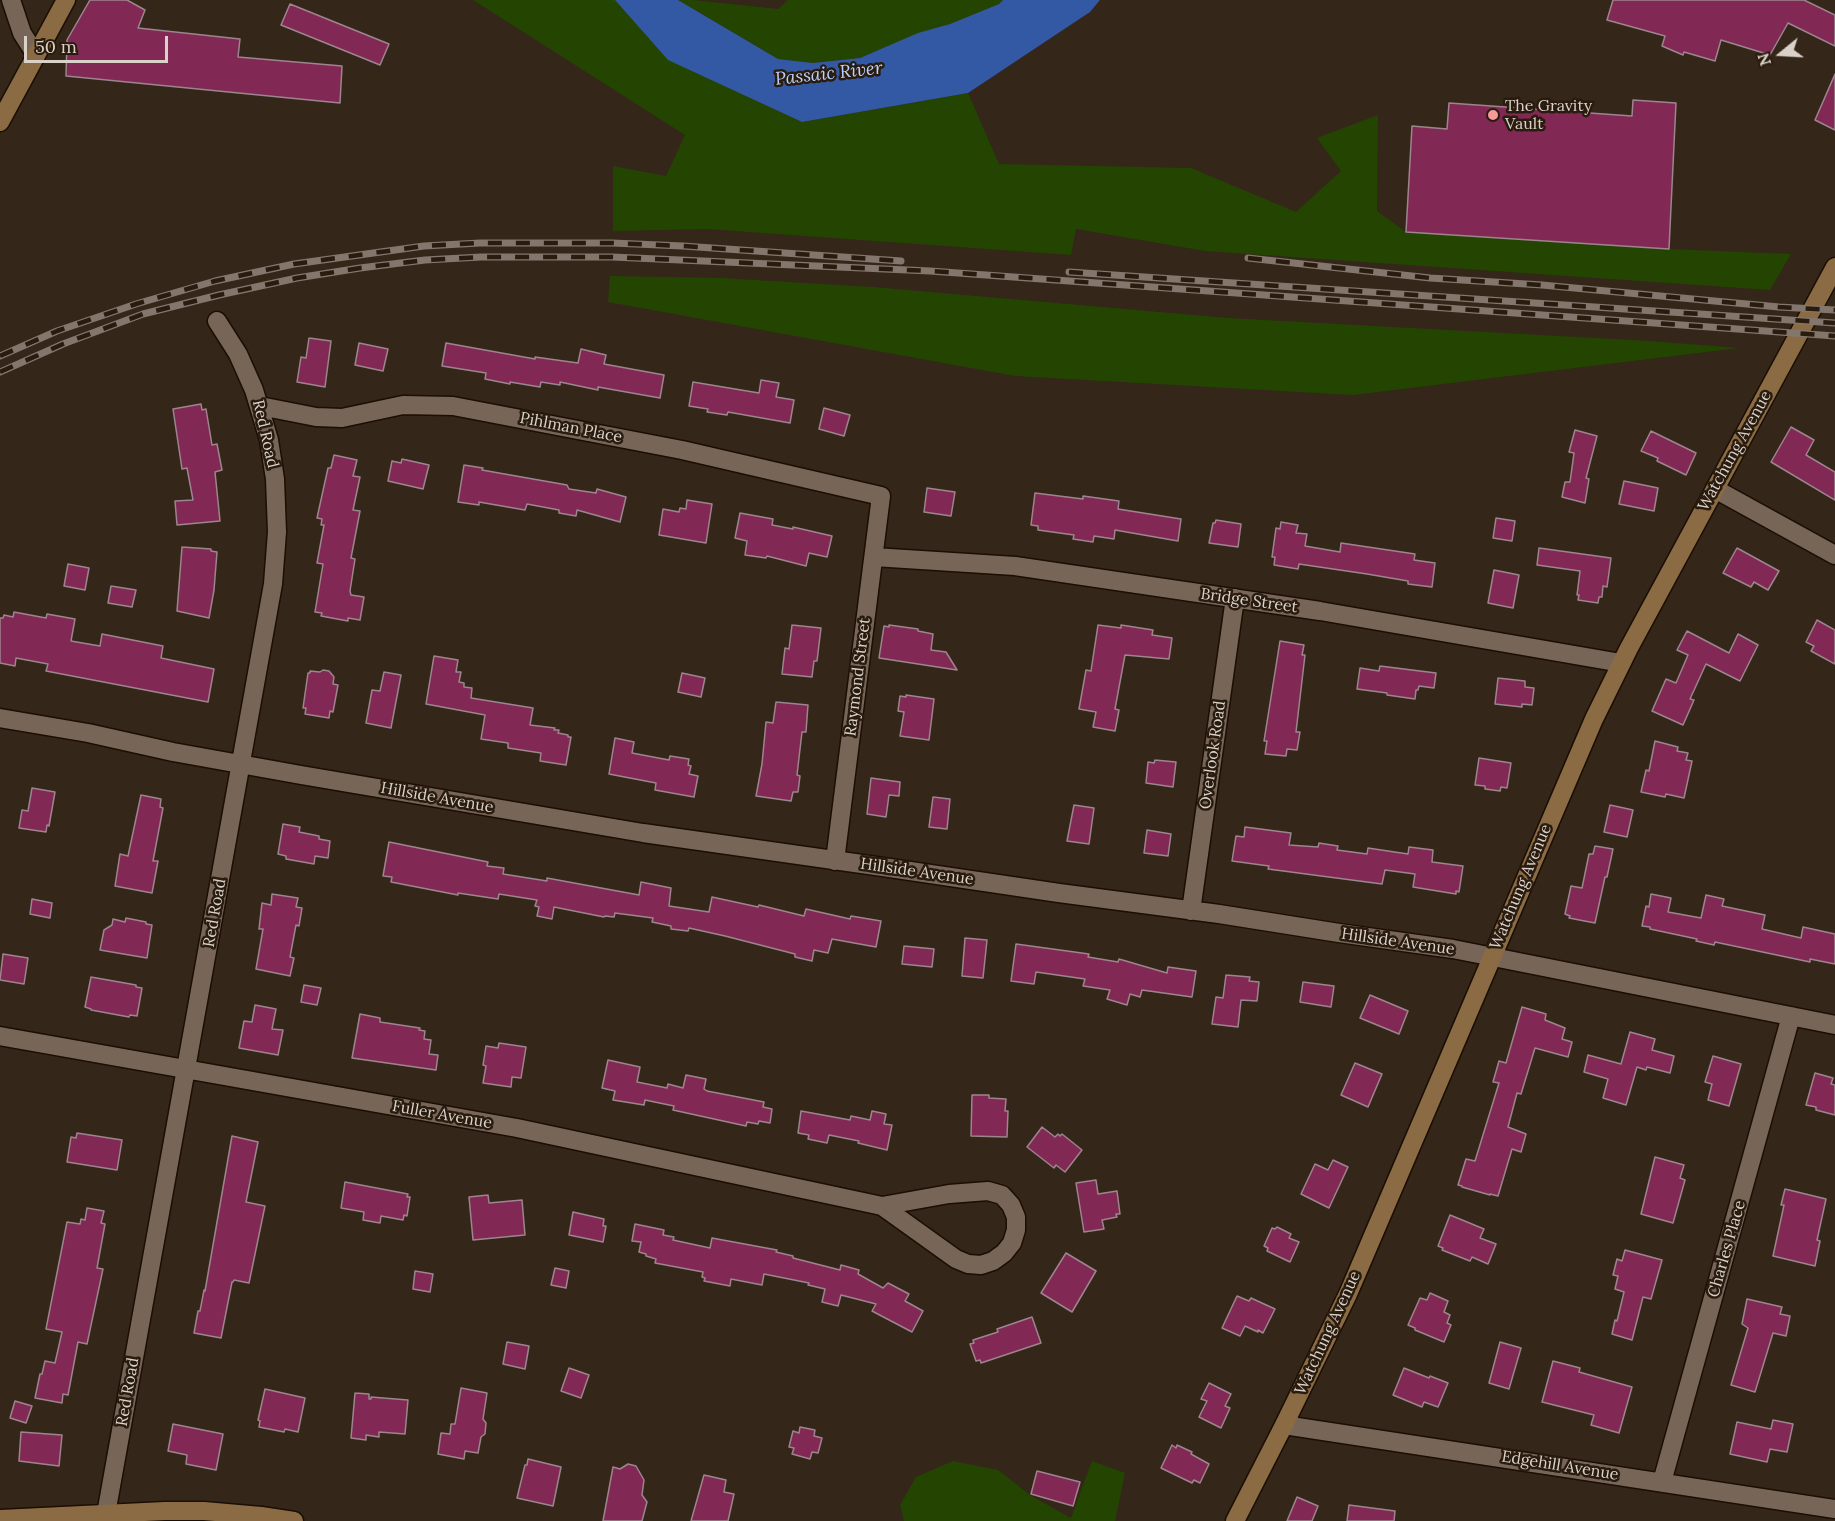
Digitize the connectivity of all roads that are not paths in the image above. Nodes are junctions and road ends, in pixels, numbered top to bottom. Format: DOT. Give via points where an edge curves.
graph roads {
  1 [pos="11,0"];
  2 [pos="66,0"];
  3 [pos="36,55"];
  4 [pos="0,122"];
  5 [pos="1835,267"];
  6 [pos="217,321"];
  7 [pos="260,406"];
  8 [pos="1714,489"];
  9 [pos="879,496"];
  10 [pos="1835,555"];
  11 [pos="874,557"];
  12 [pos="1235,598"];
  13 [pos="1622,663"];
  14 [pos="0,718"];
  15 [pos="241,764"];
  16 [pos="835,861"];
  17 [pos="1191,911"];
  18 [pos="1492,957"];
  19 [pos="1791,1016"];
  20 [pos="1835,1025"];
  21 [pos="0,1036"];
  22 [pos="187,1069"];
  23 [pos="882,1206"];
  24 [pos="1284,1425"];
  25 [pos="1662,1482"];
  26 [pos="1835,1509"];
  27 [pos="106,1514"];
  28 [pos="203,1516"];
  29 [pos="0,1520"];
  30 [pos="294,1521"];
  31 [pos="1235,1521"];
  1 -- 3 [label="street" via="22,33"];
  2 -- 3 [label="main road"];
  3 -- 4 [label="main road"];
  5 -- 8 [label="main road, Watchung Avenue"];
  6 -- 7 [label="street, Red Road"];
  7 -- 9 [label="street, Pihlman Place" via="342,418 403,405 453,406 682,450"];
  7 -- 15 [label="street, Red Road" via="275,479 277,532 273,584"];
  8 -- 10 [label="street"];
  8 -- 13 [label="main road, Watchung Avenue"];
  9 -- 11 [label="street, Raymond Street"];
  11 -- 12 [label="street, Bridge Street" via="1015,566"];
  11 -- 16 [label="street, Raymond Street"];
  12 -- 13 [label="street, Bridge Street"];
  12 -- 17 [label="street, Overlook Road"];
  13 -- 18 [label="main road, Watchung Avenue"];
  14 -- 15 [label="street, Hillside Avenue"];
  15 -- 16 [label="street, Hillside Avenue" via="643,834"];
  15 -- 22 [label="street, Red Road"];
  16 -- 17 [label="street, Hillside Avenue"];
  17 -- 18 [label="street, Hillside Avenue"];
  18 -- 19 [label="street, Hillside Avenue"];
  18 -- 24 [label="main road, Watchung Avenue" via="1384,1213"];
  19 -- 20 [label="street, Hillside Avenue"];
  19 -- 25 [label="street, Charles Place"];
  21 -- 22 [label="street, Fuller Avenue"];
  22 -- 23 [label="street, Fuller Avenue" via="517,1128"];
  22 -- 27 [label="street, Red Road"];
  23 -- 23 [label="street, Fuller Avenue" via="968,1264 993,1261 1012,1243 1016,1230 1011,1205 1002,1195 988,1191"];
  24 -- 25 [label="street, Edgehill Avenue"];
  24 -- 31 [label="main road, Watchung Avenue"];
  25 -- 26 [label="street, Edgehill Avenue"];
  27 -- 28 [label="main road"];
  27 -- 29 [label="main road"];
  28 -- 30 [label="main road" via="261,1516"];
}
